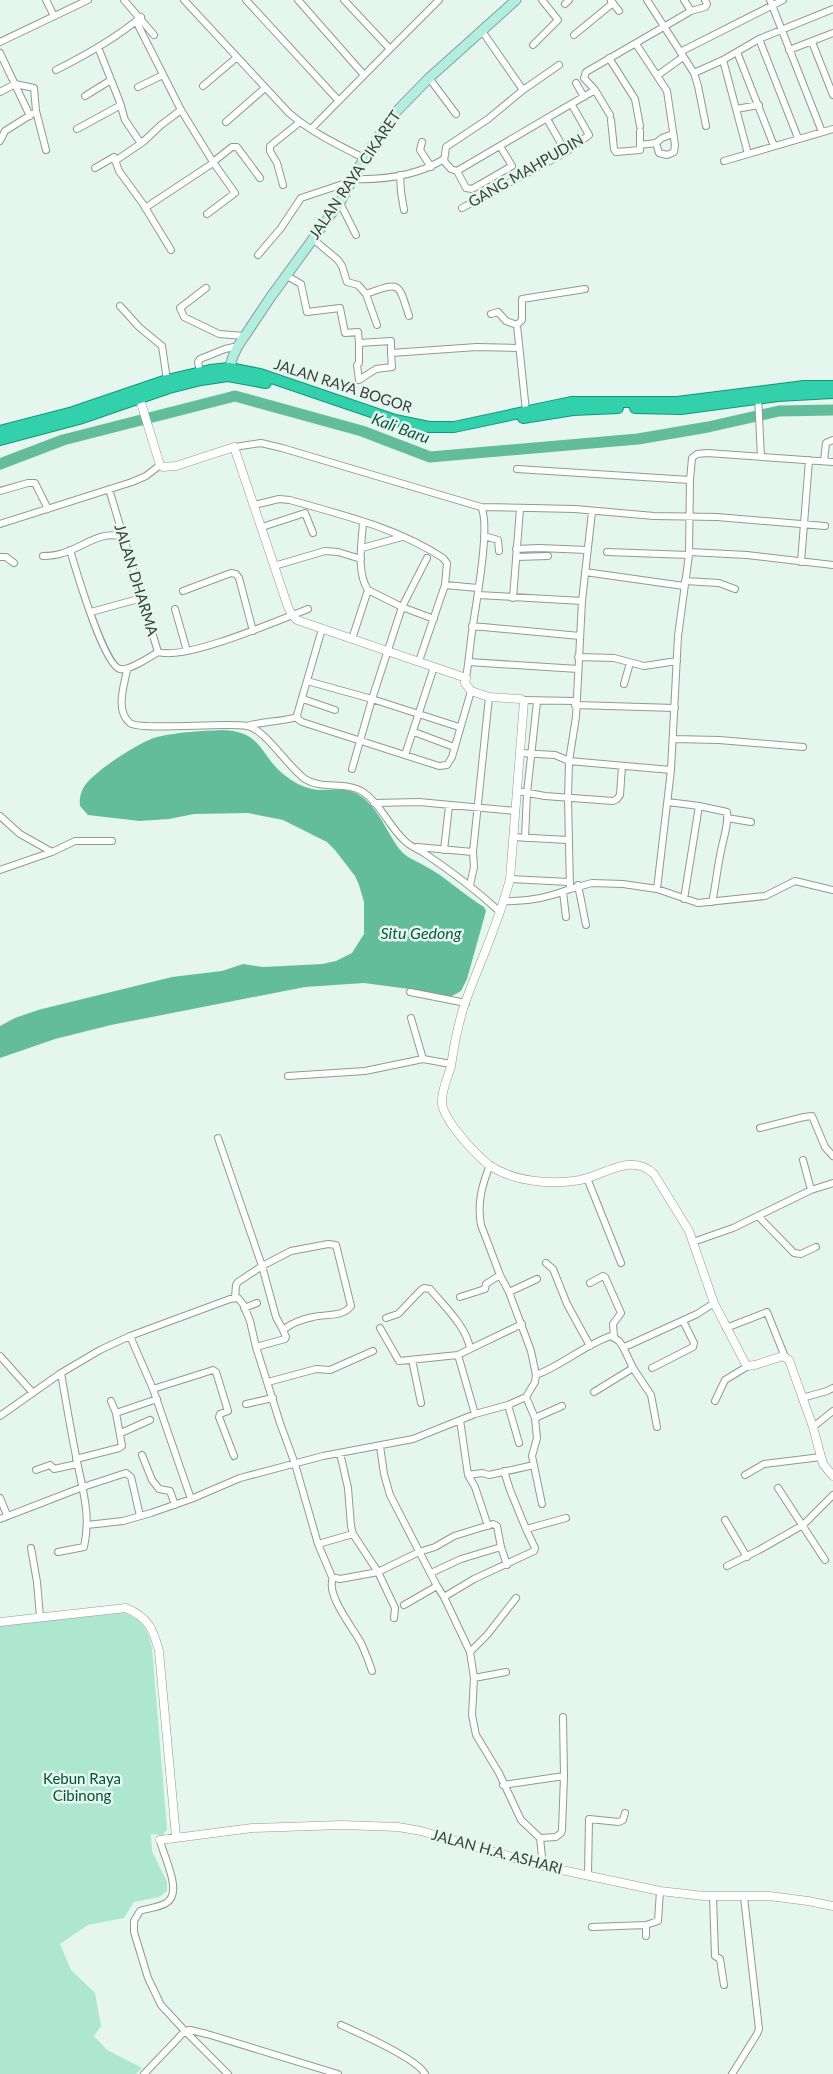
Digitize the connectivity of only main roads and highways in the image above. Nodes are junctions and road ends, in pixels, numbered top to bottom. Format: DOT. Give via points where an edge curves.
graph roads {
  1 [pos="516,0"];
  2 [pos="228,372"];
  3 [pos="833,386"];
  4 [pos="833,393"];
  5 [pos="138,395"];
  6 [pos="758,399"];
  7 [pos="618,405"];
  8 [pos="0,431"];
  9 [pos="0,439"];
  1 -- 2 [label="main road, JALAN RAYA CIKARET" via="393,115 340,202 238,346"];
  2 -- 5 [label="highway, JALAN RAYA BOGOR"];
  2 -- 5 [label="highway, JALAN RAYA BOGOR" via="200,372 167,380"];
  2 -- 7 [label="highway, JALAN RAYA BOGOR" via="260,374 395,420 429,427 454,427 571,402"];
  2 -- 7 [label="highway, JALAN RAYA BOGOR" via="392,426 427,434 456,433 551,413"];
  3 -- 6 [label="highway, JALAN RAYA BOGOR" via="804,386"];
  4 -- 6 [label="highway, JALAN RAYA BOGOR"];
  5 -- 8 [label="highway, JALAN RAYA BOGOR"];
  5 -- 9 [label="highway, JALAN RAYA BOGOR" via="79,419"];
  6 -- 7 [label="highway, JALAN RAYA BOGOR" via="681,409"];
}
